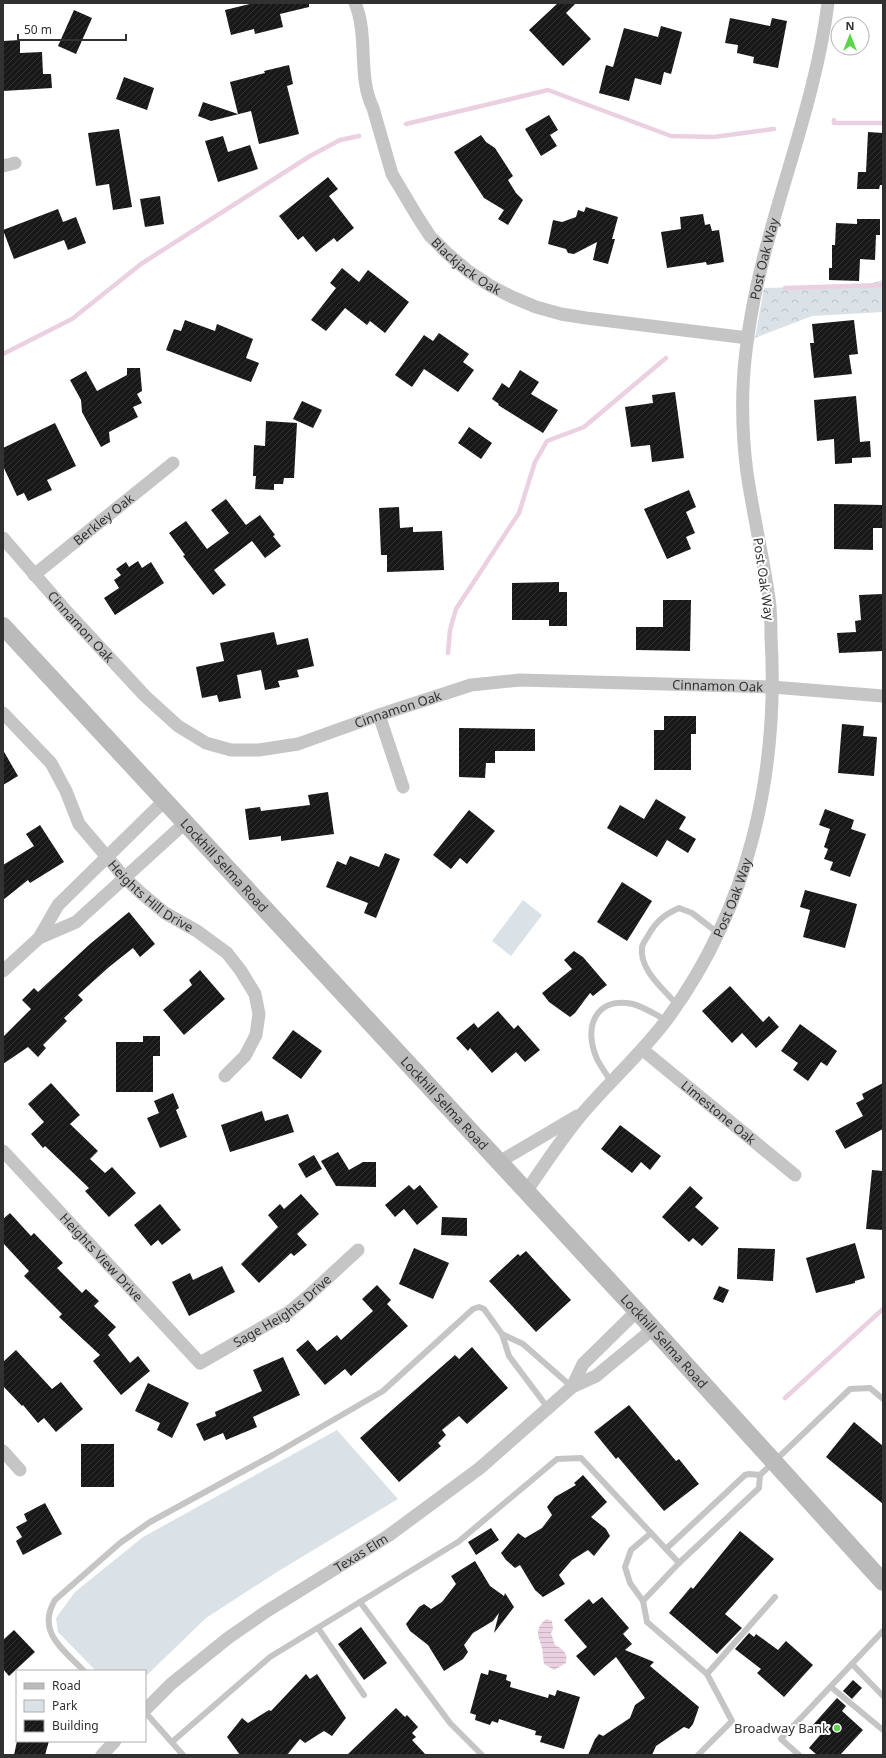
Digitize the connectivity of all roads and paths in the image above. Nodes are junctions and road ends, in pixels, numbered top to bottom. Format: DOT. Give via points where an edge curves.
graph roads {
  1 [pos="355,3"];
  2 [pos="828,3"];
  3 [pos="748,338"];
  4 [pos="173,464"];
  5 [pos="3,538"];
  6 [pos="34,575"];
  7 [pos="3,626"];
  8 [pos="772,687"];
  9 [pos="883,696"];
  10 [pos="3,713"];
  11 [pos="379,715"];
  12 [pos="403,787"];
  13 [pos="165,800"];
  14 [pos="186,822"];
  15 [pos="107,857"];
  16 [pos="124,876"];
  17 [pos="718,933"];
  18 [pos="39,938"];
  19 [pos="3,971"];
  20 [pos="677,1005"];
  21 [pos="666,1020"];
  22 [pos="643,1050"];
  23 [pos="225,1076"];
  24 [pos="612,1083"];
  25 [pos="584,1112"];
  26 [pos="3,1151"];
  27 [pos="499,1162"];
  28 [pos="795,1175"];
  29 [pos="526,1192"];
  30 [pos="358,1250"];
  31 [pos="637,1312"];
  32 [pos="653,1329"];
  33 [pos="502,1334"];
  34 [pos="200,1363"];
  35 [pos="572,1387"];
  36 [pos="883,1399"];
  37 [pos="548,1408"];
  38 [pos="3,1451"];
  39 [pos="774,1463"];
  40 [pos="20,1470"];
  41 [pos="760,1476"];
  42 [pos="651,1533"];
  43 [pos="666,1549"];
  44 [pos="678,1563"];
  45 [pos="879,1575"];
  46 [pos="775,1597"];
  47 [pos="643,1601"];
  48 [pos="360,1602"];
  49 [pos="318,1628"];
  50 [pos="883,1631"];
  51 [pos="852,1664"];
  52 [pos="83,1670"];
  53 [pos="707,1674"];
  54 [pos="831,1686"];
  55 [pos="364,1695"];
  56 [pos="883,1696"];
  57 [pos="146,1710"];
  58 [pos="146,1712"];
  59 [pos="883,1730"];
  60 [pos="114,1742"];
  61 [pos="172,1742"];
  62 [pos="102,1755"];
  63 [pos="183,1755"];
  64 [pos="482,1755"];
  65 [pos="698,1755"];
  66 [pos="799,1755"];
  1 -- 3 [label="street, Blackjack Oak" via="361,16 368,99 373,108 392,174 430,236 448,254 489,285 536,307 586,318"];
  2 -- 3 [label="street, Post Oak Way" via="805,115 762,261"];
  3 -- 8 [label="street, Post Oak Way" via="743,411 746,462 769,596"];
  4 -- 6 [label="street, Berkley Oak"];
  5 -- 6 [label="street, Cinnamon Oak"];
  6 -- 11 [label="street, Cinnamon Oak" via="145,696 178,726 206,743 231,750 259,750 298,744"];
  7 -- 13 [label="main road, Lockhill Selma Road"];
  8 -- 9 [label="street, Cinnamon Oak"];
  8 -- 11 [label="street, Cinnamon Oak" via="520,680 472,685"];
  8 -- 17 [label="street, Post Oak Way" via="768,761 759,816 744,870"];
  10 -- 15 [label="street, Heights Hill Drive" via="51,763 79,824"];
  11 -- 12 [label="street"];
  13 -- 14 [label="main road, Lockhill Selma Road"];
  13 -- 15 [label="street"];
  14 -- 16 [label="street"];
  14 -- 27 [label="main road, Lockhill Selma Road"];
  15 -- 16 [label="street, Heights Hill Drive"];
  15 -- 18 [label="street" via="58,905"];
  16 -- 18 [label="street" via="76,922"];
  16 -- 23 [label="street, Heights Hill Drive" via="165,913 197,931 227,953 255,994 259,1014 256,1034 245,1056"];
  17 -- 20 [label="street, Post Oak Way" via="699,972"];
  17 -- 20 [label="lane" via="692,913 679,908 665,914 654,925 642,946 643,960 648,971"];
  18 -- 19 [label="street"];
  20 -- 21 [label="street, Post Oak Way"];
  21 -- 22 [label="street, Post Oak Way"];
  21 -- 24 [label="lane" via="634,1005 617,1002 601,1008 592,1022 592,1042 597,1059"];
  22 -- 24 [label="street, Post Oak Way"];
  22 -- 28 [label="street, Limestone Oak"];
  24 -- 25 [label="street, Post Oak Way"];
  25 -- 27 [label="street, Post Oak Way"];
  25 -- 29 [label="street, Post Oak Way" via="556,1147"];
  26 -- 34 [label="street, Heights View Drive"];
  27 -- 29 [label="main road, Lockhill Selma Road"];
  29 -- 31 [label="main road, Lockhill Selma Road"];
  30 -- 34 [label="street, Sage Heights Drive" via="289,1312"];
  31 -- 32 [label="main road, Lockhill Selma Road"];
  31 -- 35 [label="street, Texas Elm" via="583,1364"];
  32 -- 35 [label="street, Texas Elm" via="596,1376"];
  32 -- 39 [label="main road, Lockhill Selma Road"];
  33 -- 35 [label="lane" via="523,1344"];
  33 -- 37 [label="lane" via="509,1356"];
  33 -- 52 [label="lane" via="484,1309 473,1309 383,1391 150,1522 120,1543 55,1600 47,1618 50,1633"];
  35 -- 37 [label="street, Texas Elm"];
  36 -- 39 [label="lane" via="870,1388 850,1389"];
  37 -- 57 [label="street, Texas Elm" via="480,1468 388,1536 228,1638 170,1684"];
  38 -- 40 [label="street"];
  39 -- 41 [label="lane"];
  39 -- 45 [label="main road, Lockhill Selma Road"];
  41 -- 43 [label="lane" via="745,1476"];
  41 -- 44 [label="lane" via="759,1488"];
  42 -- 43 [label="lane"];
  42 -- 47 [label="lane" via="631,1550 625,1567 630,1583"];
  42 -- 48 [label="lane" via="581,1458 558,1459 458,1542"];
  43 -- 44 [label="lane"];
  44 -- 47 [label="lane"];
  46 -- 53 [label="lane"];
  47 -- 53 [label="lane" via="647,1622"];
  48 -- 49 [label="lane"];
  48 -- 64 [label="lane" via="450,1723"];
  49 -- 55 [label="lane"];
  49 -- 61 [label="lane" via="270,1657"];
  50 -- 51 [label="lane"];
  51 -- 54 [label="lane"];
  51 -- 56 [label="lane"];
  53 -- 65 [label="lane" via="732,1721"];
  54 -- 59 [label="lane"];
  54 -- 66 [label="lane" via="781,1739"];
  58 -- 61 [label="lane"];
  60 -- 62 [label="street"];
  61 -- 63 [label="lane"];
}
